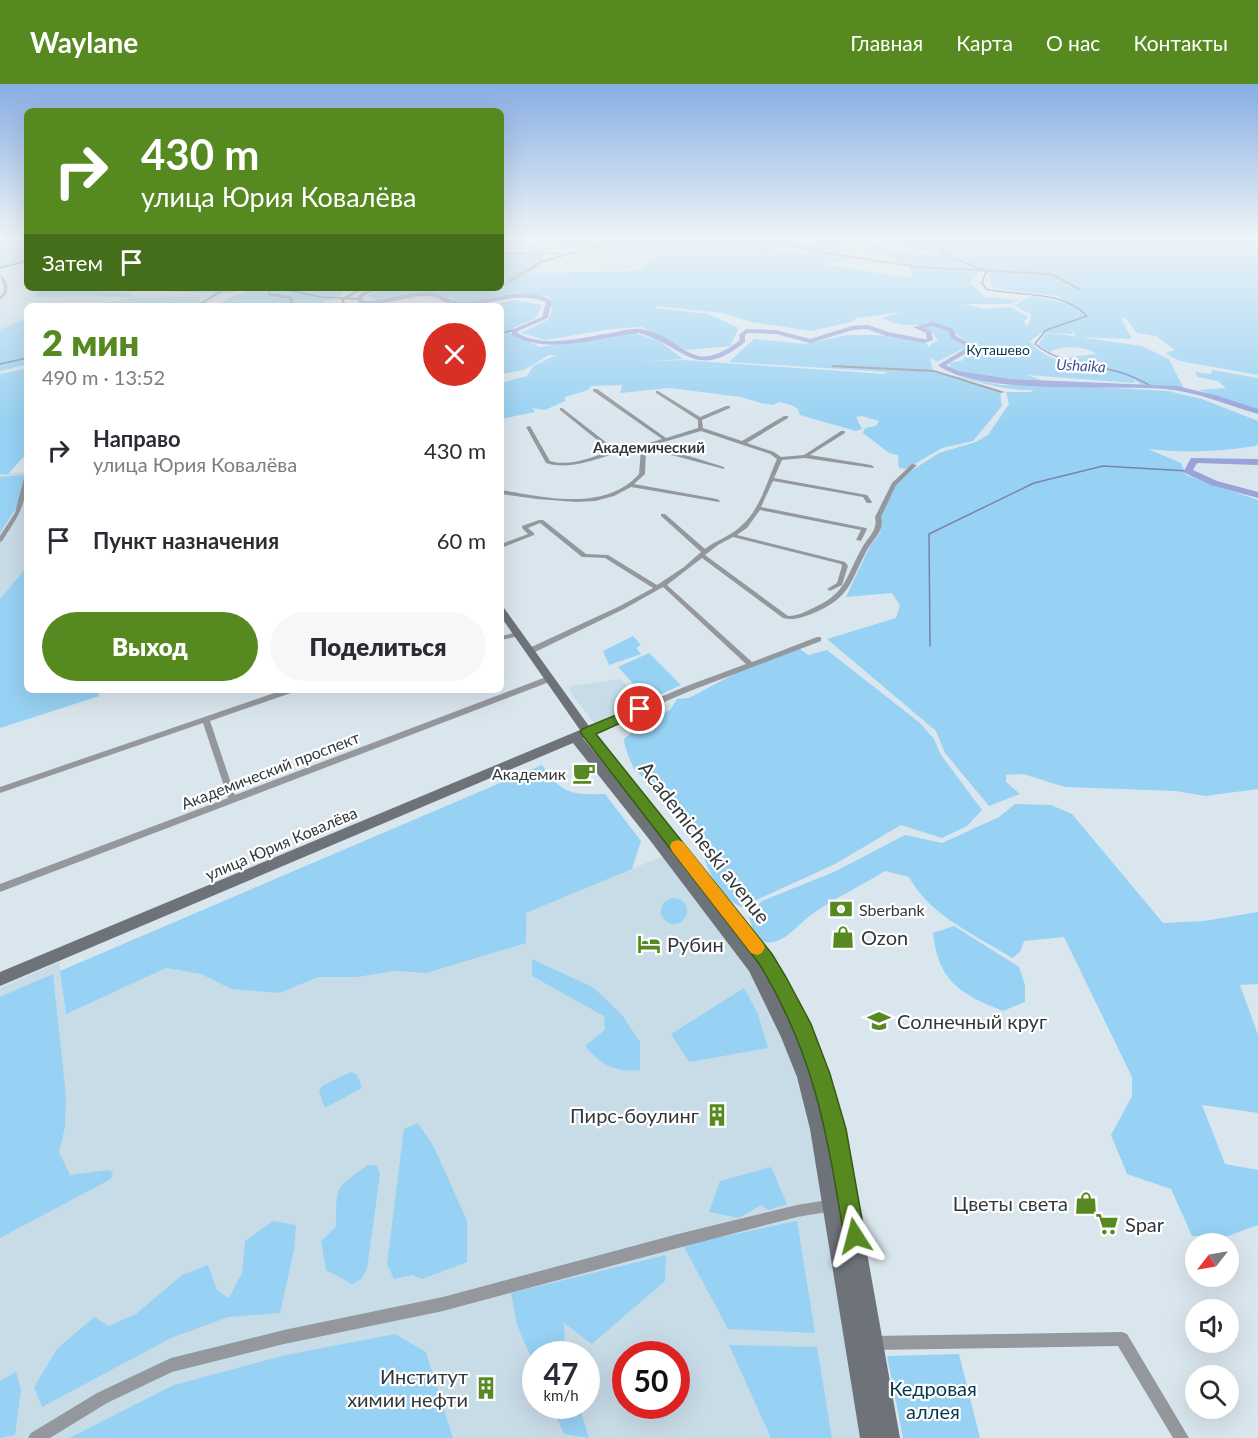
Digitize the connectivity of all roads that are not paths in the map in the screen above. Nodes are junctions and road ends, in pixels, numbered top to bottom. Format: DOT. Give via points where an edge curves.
graph roads {
  1 [pos="833,366"];
  2 [pos="595,390"];
  3 [pos="658,392"];
  4 [pos="1003,392"];
  5 [pos="728,407"];
  6 [pos="562,409"];
  7 [pos="786,417"];
  8 [pos="700,419"];
  9 [pos="528,427"];
  10 [pos="702,429"];
  11 [pos="843,432"];
  12 [pos="665,439"];
  13 [pos="743,443"];
  14 [pos="642,449"];
  15 [pos="615,452"];
  16 [pos="805,456"];
  17 [pos="780,459"];
  18 [pos="914,465"];
  19 [pos="871,467"];
  20 [pos="722,468"];
  21 [pos="770,479"];
  22 [pos="630,485"];
  23 [pos="24,490"];
  24 [pos="504,492"];
  25 [pos="717,501"];
  26 [pos="869,502"];
  27 [pos="758,508"];
  28 [pos="663,515"];
  29 [pos="734,536"];
  30 [pos="0,540"];
  31 [pos="860,540"];
  32 [pos="504,545"];
  33 [pos="703,554"];
  34 [pos="660,586"];
  35 [pos="830,589"];
  36 [pos="504,614"];
  37 [pos="518,634"];
  38 [pos="504,637"];
  39 [pos="819,639"];
  40 [pos="530,651"];
  41 [pos="750,664"];
  42 [pos="549,679"];
  43 [pos="282,693"];
  44 [pos="205,719"];
  45 [pos="581,735"];
  46 [pos="0,790"];
  47 [pos="233,800"];
  48 [pos="0,888"];
  49 [pos="760,963"];
  50 [pos="0,979"];
  51 [pos="833,1205"];
  52 [pos="863,1342"];
  53 [pos="36,1438"];
  54 [pos="871,1438"];
  55 [pos="889,1438"];
  56 [pos="1181,1438"];
  1 -- 4 [label="street" via="934,371"];
  2 -- 12 [label="street"];
  3 -- 8 [label="street"];
  5 -- 8 [label="street"];
  6 -- 15 [label="street"];
  7 -- 13 [label="street"];
  8 -- 10 [label="street"];
  9 -- 15 [label="street" via="552,465"];
  10 -- 12 [label="street"];
  10 -- 13 [label="street"];
  11 -- 16 [label="street"];
  12 -- 14 [label="street"];
  13 -- 17 [label="street"];
  14 -- 15 [label="street"];
  14 -- 20 [label="street"];
  14 -- 22 [label="street" via="642,474"];
  16 -- 17 [label="street"];
  16 -- 19 [label="street"];
  17 -- 21 [label="street"];
  18 -- 33 [label="street" via="894,484 878,517 878,532 840,597 813,611 794,619 785,617"];
  21 -- 26 [label="street" via="865,496"];
  21 -- 27 [label="street"];
  22 -- 24 [label="street" via="609,495 575,500"];
  22 -- 25 [label="street"];
  23 -- 30 [label="street" via="18,513"];
  27 -- 29 [label="street"];
  27 -- 31 [label="street" via="864,529"];
  28 -- 33 [label="street"];
  29 -- 33 [label="street"];
  29 -- 35 [label="street" via="843,563 840,584"];
  32 -- 34 [label="street" via="532,534 524,527 541,521 584,556 606,556"];
  33 -- 34 [label="street"];
  34 -- 40 [label="street"];
  34 -- 41 [label="street"];
  36 -- 37 [label="main road"];
  37 -- 38 [label="street"];
  37 -- 40 [label="main road"];
  39 -- 41 [label="street"];
  40 -- 42 [label="main road"];
  41 -- 45 [label="street"];
  42 -- 45 [label="main road"];
  42 -- 47 [label="street, Академический проспект"];
  43 -- 44 [label="street"];
  44 -- 46 [label="street"];
  44 -- 47 [label="street"];
  45 -- 49 [label="main road, Academicheski avenue"];
  45 -- 50 [label="main road, улица Юрия Ковалёва"];
  47 -- 48 [label="street, Академический проспект"];
  49 -- 51 [label="main road, Academicheski avenue" via="806,1077"];
  49 -- 52 [label="main road, Academicheski avenue" via="804,1030 836,1129"];
  51 -- 52 [label="main road, Academicheski avenue"];
  51 -- 53 [label="street" via="678,1241 443,1304 284,1336 171,1365 102,1398"];
  52 -- 54 [label="main road, Academicheski avenue"];
  52 -- 55 [label="main road, Academicheski avenue"];
  52 -- 56 [label="street" via="1122,1339"];
}
